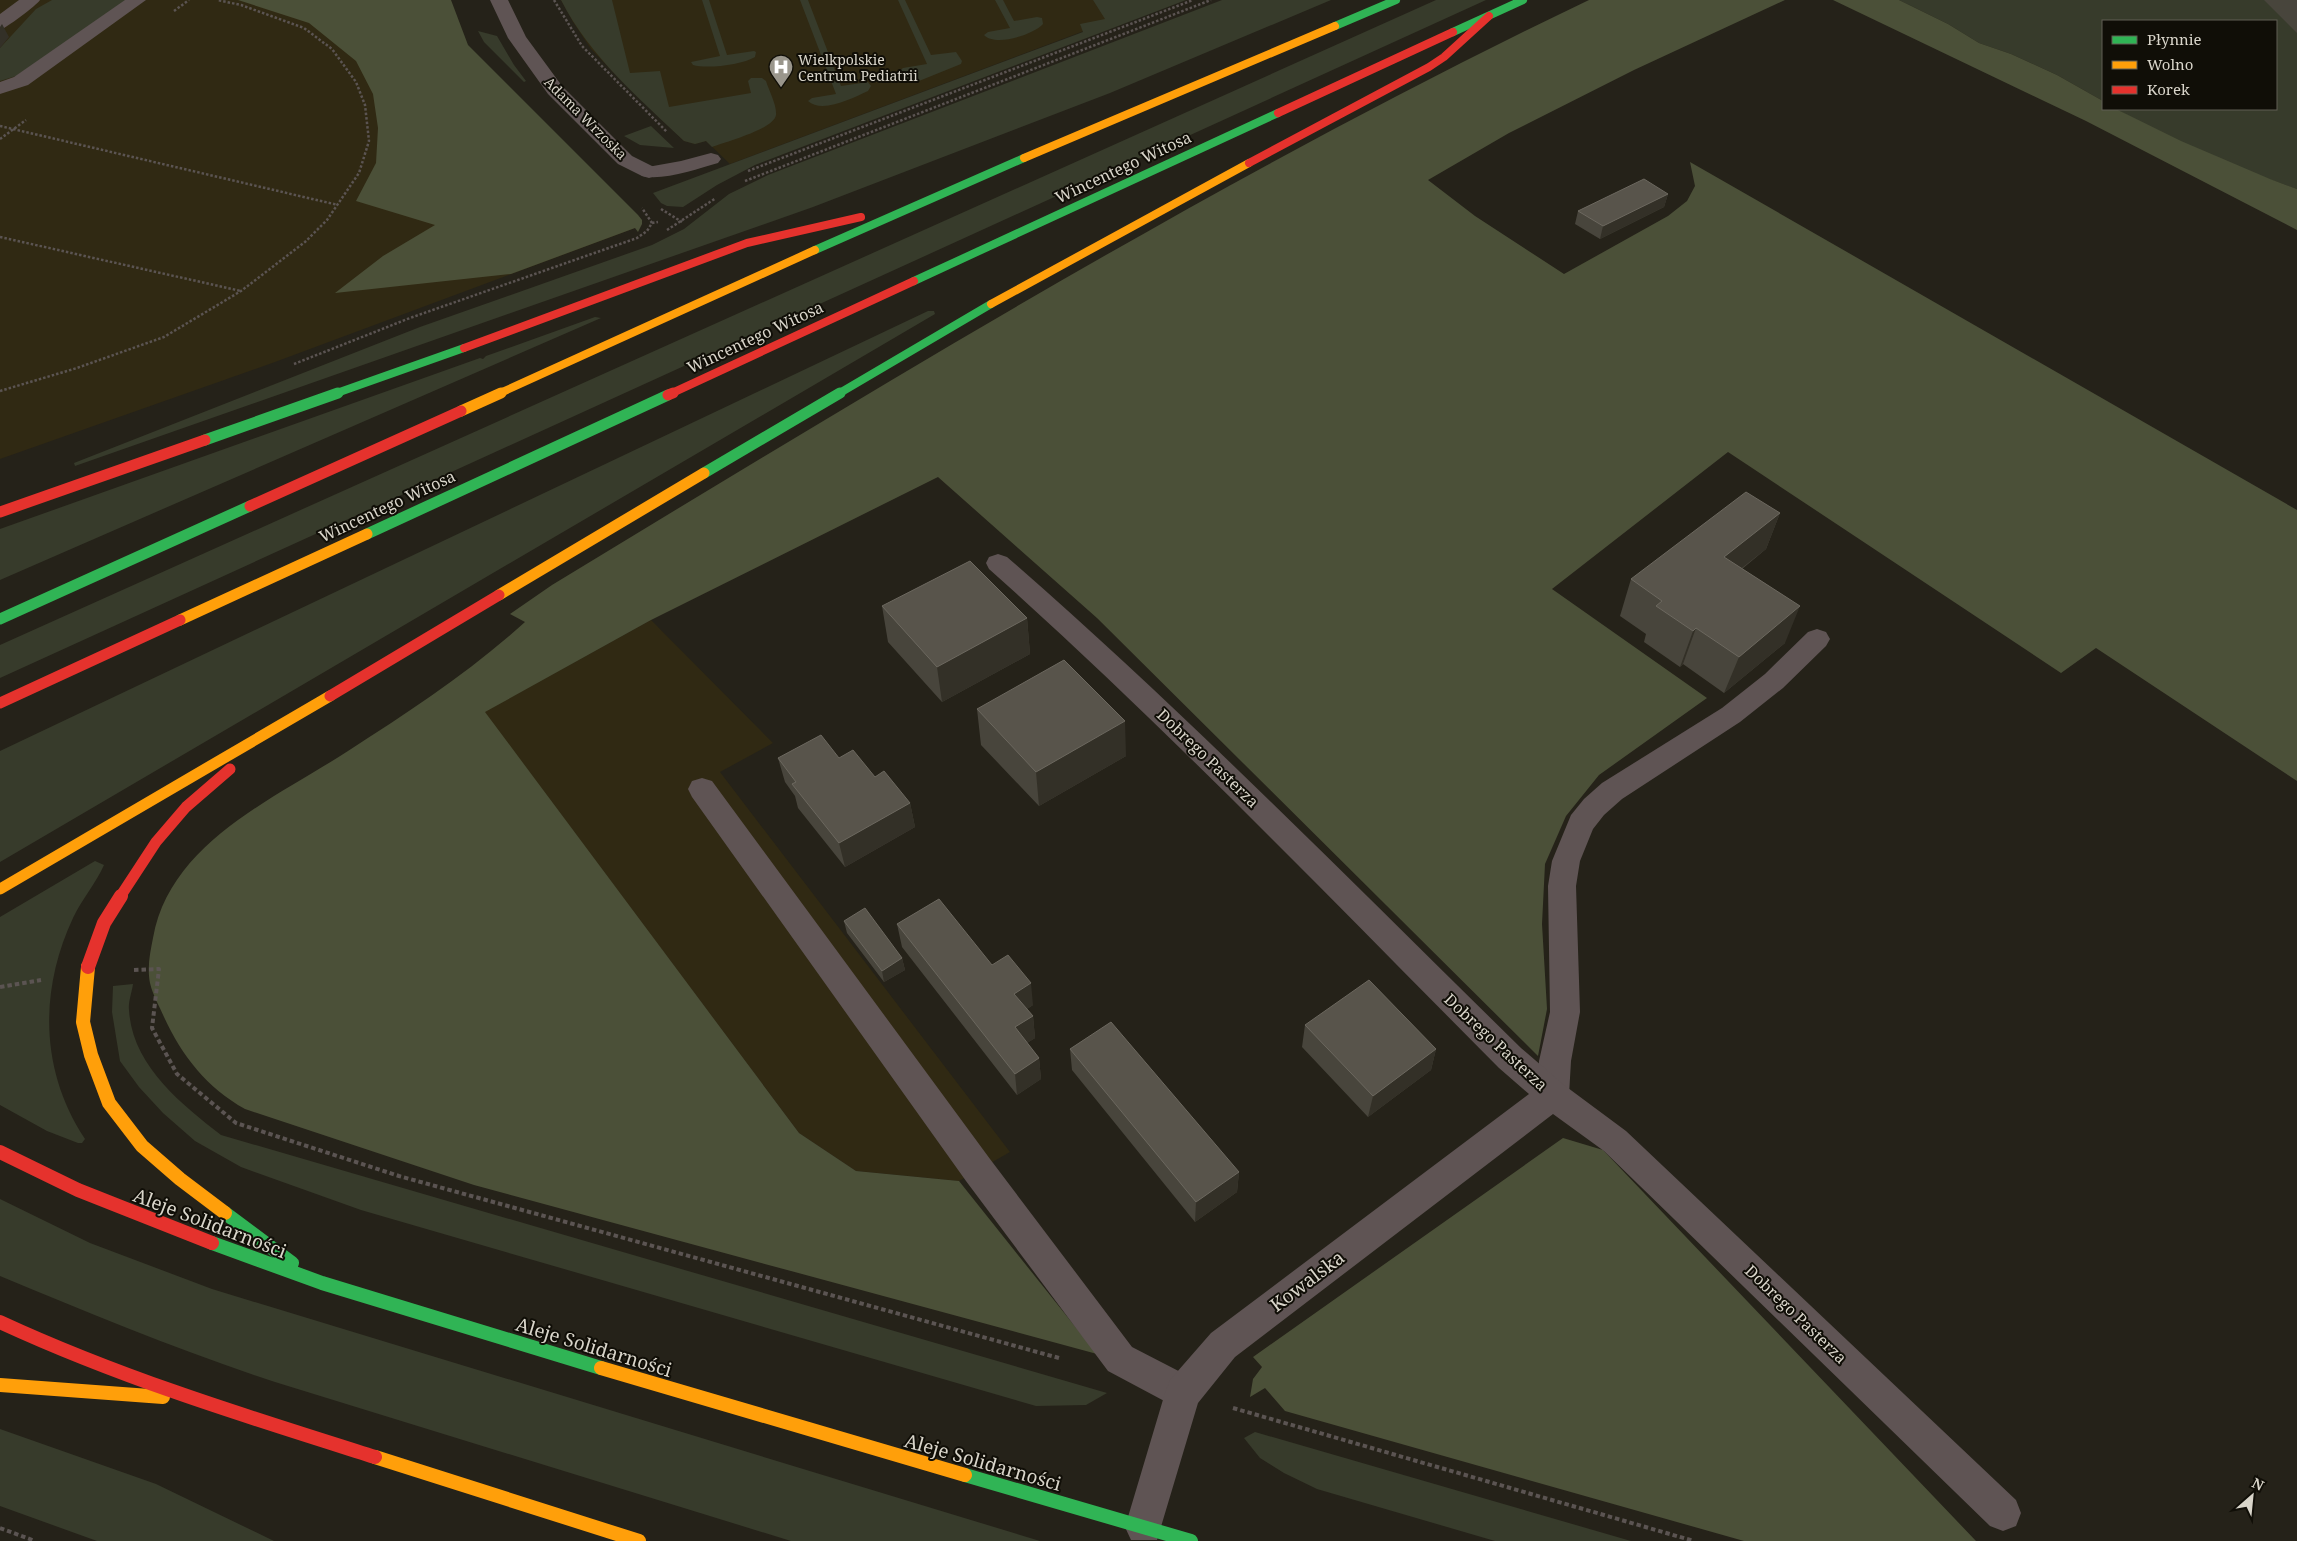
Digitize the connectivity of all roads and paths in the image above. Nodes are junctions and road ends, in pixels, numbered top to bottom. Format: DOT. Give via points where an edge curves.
graph roads {
  1 [pos="30,0"];
  2 [pos="136,0"];
  3 [pos="217,0"];
  4 [pos="499,0"];
  5 [pos="554,0"];
  6 [pos="1193,0"];
  7 [pos="1211,0"];
  8 [pos="1396,0"];
  9 [pos="1523,0"];
  10 [pos="1489,16"];
  11 [pos="0,25"];
  12 [pos="0,88"];
  13 [pos="0,126"];
  14 [pos="673,138"];
  15 [pos="711,159"];
  16 [pos="743,174"];
  17 [pos="743,182"];
  18 [pos="718,196"];
  19 [pos="338,205"];
  20 [pos="640,206"];
  21 [pos="913,206"];
  22 [pos="658,222"];
  23 [pos="682,222"];
  24 [pos="652,223"];
  25 [pos="0,236"];
  26 [pos="241,291"];
  27 [pos="291,365"];
  28 [pos="0,391"];
  29 [pos="0,512"];
  30 [pos="998,563"];
  31 [pos="0,619"];
  32 [pos="1817,639"];
  33 [pos="0,703"];
  34 [pos="281,725"];
  35 [pos="702,789"];
  36 [pos="0,889"];
  37 [pos="86,972"];
  38 [pos="0,986"];
  39 [pos="1553,1095"];
  40 [pos="0,1152"];
  41 [pos="315,1281"];
  42 [pos="0,1322"];
  43 [pos="1069,1361"];
  44 [pos="0,1386"];
  45 [pos="1183,1393"];
  46 [pos="192,1399"];
  47 [pos="2003,1513"];
  48 [pos="1144,1527"];
  49 [pos="0,1528"];
  50 [pos="36,1541"];
  51 [pos="639,1541"];
  52 [pos="1191,1541"];
  53 [pos="1694,1541"];
  1 -- 11 [label="street"];
  2 -- 12 [label="street" via="21,81"];
  3 -- 19 [label="path" via="241,5 304,28 332,49 356,82 365,105 369,141 359,173"];
  4 -- 15 [label="street, Adama Wrzoska" via="516,38 555,90 625,160 649,172"];
  5 -- 14 [label="path" via="582,46"];
  6 -- 16 [label="path"];
  7 -- 17 [label="path"];
  8 -- 21 [label="main road"];
  9 -- 10 [label="main road, Wincentego Witosa"];
  10 -- 33 [label="main road, Wincentego Witosa"];
  10 -- 34 [label="main road" via="1429,68 960,321"];
  13 -- 19 [label="path"];
  18 -- 23 [label="path"];
  19 -- 26 [label="path" via="306,242"];
  20 -- 24 [label="path"];
  21 -- 29 [label="main road" via="747,243 559,314"];
  21 -- 31 [label="main road"];
  22 -- 24 [label="path"];
  24 -- 27 [label="path" via="637,238 446,304"];
  25 -- 26 [label="path"];
  26 -- 28 [label="path" via="164,336 86,365"];
  30 -- 39 [label="street, Dobrego Pasterza" via="1090,643 1510,1058"];
  32 -- 39 [label="street" via="1774,681 1731,715 1612,791 1581,823 1566,861 1562,886 1565,1012 1555,1061"];
  34 -- 36 [label="main road"];
  34 -- 37 [label="main road" via="186,807 156,842 104,923"];
  35 -- 45 [label="street" via="1120,1359"];
  37 -- 38 [label="path"];
  37 -- 41 [label="main road" via="83,1022 109,1103 142,1146 174,1174"];
  37 -- 43 [label="path" via="159,969 152,1028 177,1074 236,1123 399,1176"];
  39 -- 45 [label="street, Kowalska" via="1223,1345"];
  39 -- 47 [label="street, Dobrego Pasterza" via="1615,1141"];
  40 -- 41 [label="main road, Aleje Solidarności" via="145,1218"];
  41 -- 48 [label="main road, Aleje Solidarności" via="596,1367"];
  42 -- 46 [label="main road" via="39,1341"];
  44 -- 46 [label="main road"];
  45 -- 48 [label="street, Kowalska"];
  45 -- 53 [label="path"];
  46 -- 51 [label="main road"];
  48 -- 52 [label="main road, Aleje Solidarności"];
  49 -- 50 [label="path"];
}
